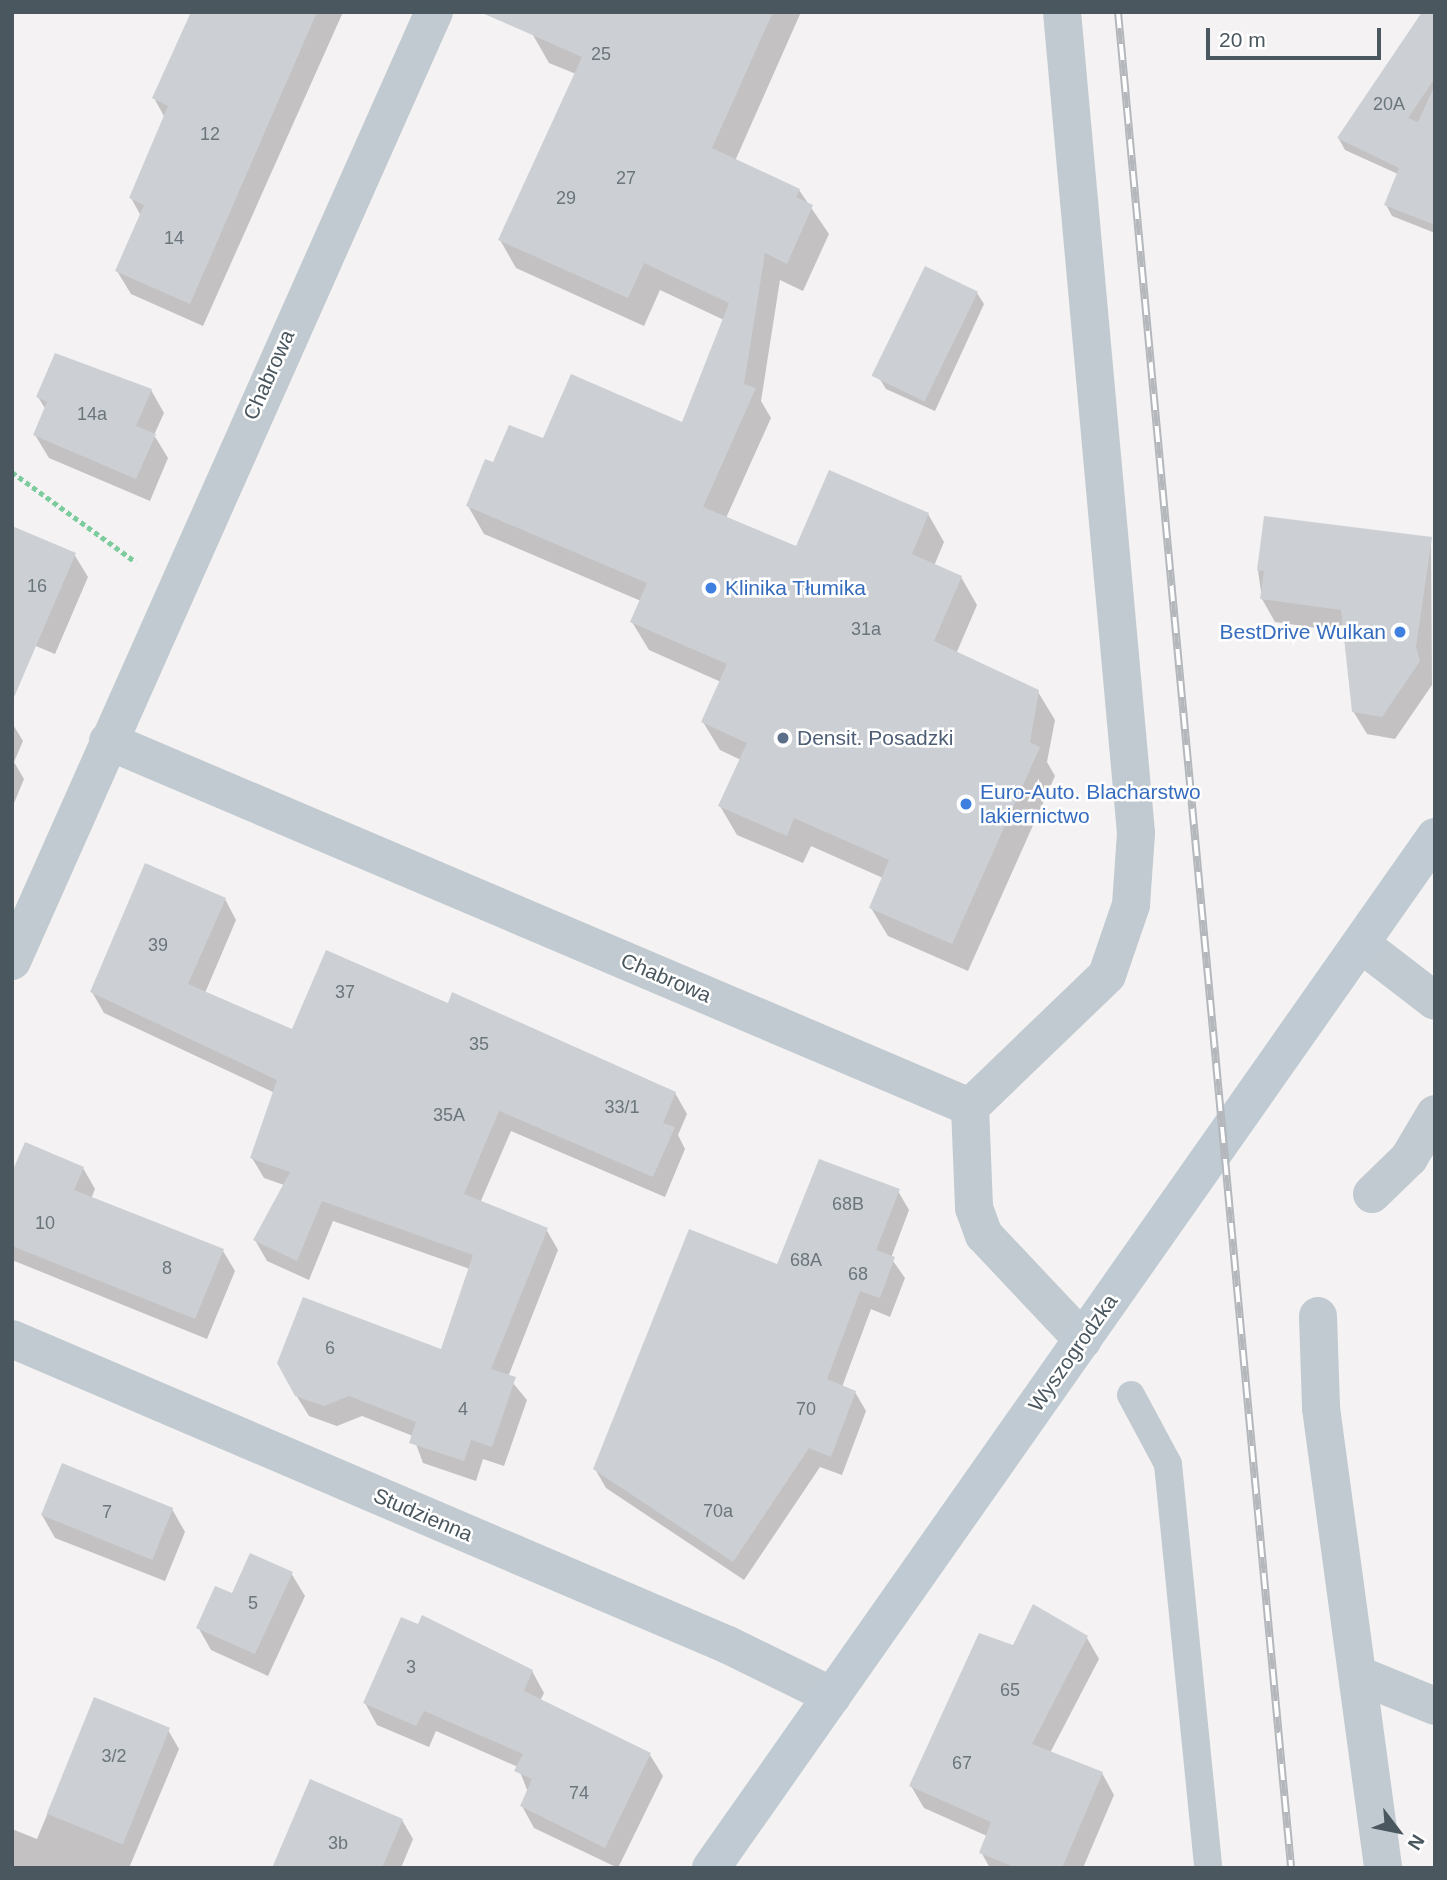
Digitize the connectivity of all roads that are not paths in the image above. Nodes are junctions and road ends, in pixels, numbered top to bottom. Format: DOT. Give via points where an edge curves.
graph roads {
  1 [pos="433,12"];
  2 [pos="1062,12"];
  3 [pos="108,740"];
  4 [pos="1431,849"];
  5 [pos="1361,944"];
  6 [pos="12,961"];
  7 [pos="1435,1001"];
  8 [pos="970,1107"];
  9 [pos="1435,1114"];
  10 [pos="1422,1166"];
  11 [pos="1372,1194"];
  12 [pos="1318,1316"];
  13 [pos="12,1339"];
  14 [pos="1083,1340"];
  15 [pos="1131,1395"];
  16 [pos="1359,1675"];
  17 [pos="832,1696"];
  18 [pos="1435,1706"];
  19 [pos="711,1868"];
  20 [pos="1208,1868"];
  21 [pos="1383,1868"];
  1 -- 3 [label="street, Chabrowa"];
  2 -- 8 [label="street" via="1136,833 1131,905 1107,975"];
  3 -- 6 [label="street, Chabrowa"];
  3 -- 8 [label="street, Chabrowa"];
  4 -- 5 [label="street, Wyszogrodzka"];
  5 -- 7 [label="street"];
  5 -- 14 [label="street, Wyszogrodzka"];
  8 -- 14 [label="street" via="974,1208 984,1235"];
  9 -- 10 [label="street"];
  10 -- 11 [label="street"];
  12 -- 16 [label="street" via="1321,1408"];
  13 -- 17 [label="street, Studzienna" via="728,1645"];
  14 -- 17 [label="street, Wyszogrodzka"];
  15 -- 20 [label="lane" via="1168,1464"];
  16 -- 18 [label="street"];
  16 -- 21 [label="street"];
  17 -- 19 [label="street, Wyszogrodzka"];
}
